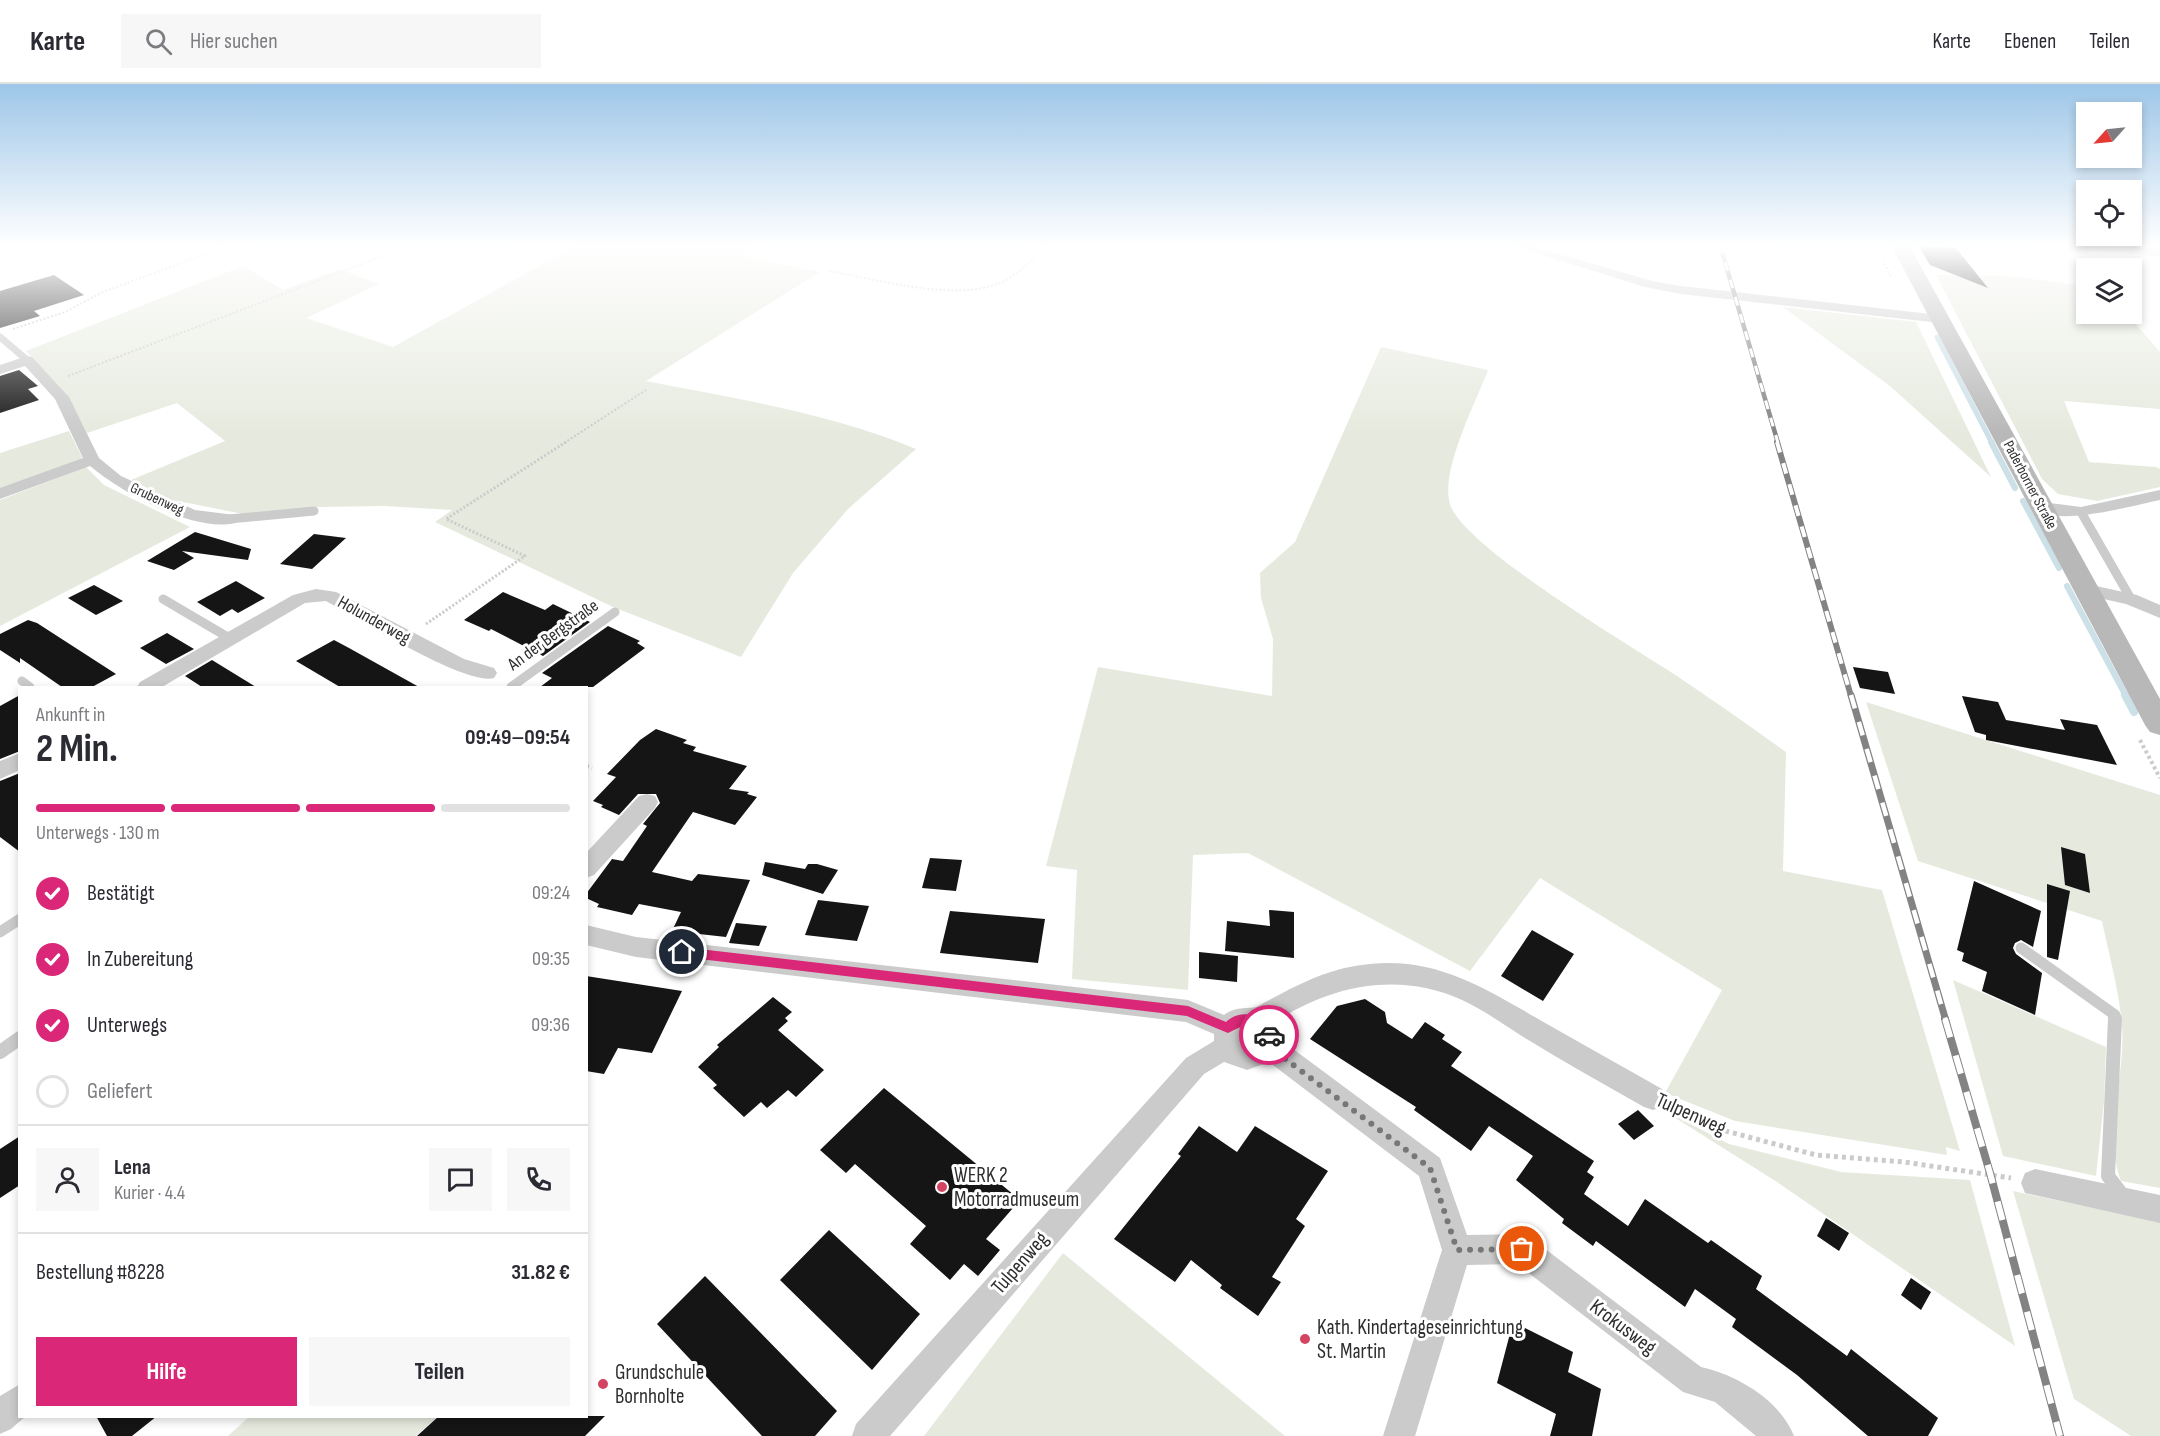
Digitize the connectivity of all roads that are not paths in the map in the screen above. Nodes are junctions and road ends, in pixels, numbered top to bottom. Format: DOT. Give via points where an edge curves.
graph roads {
  1 [pos="1843,308"];
  2 [pos="1934,308"];
  3 [pos="1940,319"];
  4 [pos="0,337"];
  5 [pos="27,360"];
  6 [pos="0,370"];
  7 [pos="92,460"];
  8 [pos="0,494"];
  9 [pos="2160,495"];
  10 [pos="2042,507"];
  11 [pos="314,511"];
  12 [pos="2081,512"];
  13 [pos="229,519"];
  14 [pos="2087,590"];
  15 [pos="163,599"];
  16 [pos="2131,599"];
  17 [pos="615,612"];
  18 [pos="2160,612"];
  19 [pos="231,639"];
  20 [pos="487,673"];
  21 [pos="149,686"];
  22 [pos="512,686"];
  23 [pos="2160,725"];
  24 [pos="18,761"];
  25 [pos="0,771"];
  26 [pos="646,802"];
  27 [pos="588,867"];
  28 [pos="18,920"];
  29 [pos="0,932"];
  30 [pos="588,935"];
  31 [pos="2021,948"];
  32 [pos="1256,1021"];
  33 [pos="1228,1037"];
  34 [pos="18,1039"];
  35 [pos="1268,1046"];
  36 [pos="0,1052"];
  37 [pos="1653,1098"];
  38 [pos="2035,1183"];
  39 [pos="2128,1202"];
  40 [pos="2160,1209"];
  41 [pos="1457,1250"];
  42 [pos="18,1402"];
  43 [pos="0,1418"];
  44 [pos="868,1436"];
  45 [pos="1399,1436"];
  46 [pos="1778,1436"];
  1 -- 3 [label="street"];
  2 -- 3 [label="main road, Paderborner Straße"];
  3 -- 10 [label="main road, Paderborner Straße"];
  4 -- 5 [label="lane"];
  5 -- 6 [label="street"];
  5 -- 7 [label="street, Grubenweg" via="62,397"];
  7 -- 8 [label="street"];
  7 -- 13 [label="street, Grubenweg" via="115,479 192,515"];
  9 -- 12 [label="street"];
  10 -- 12 [label="street"];
  10 -- 14 [label="main road, Paderborner Straße"];
  11 -- 13 [label="lane"];
  12 -- 16 [label="lane"];
  14 -- 16 [label="street"];
  14 -- 23 [label="main road, Paderborner Straße"];
  15 -- 19 [label="lane"];
  16 -- 18 [label="street"];
  17 -- 22 [label="lane, An der Bergstraße"];
  19 -- 20 [label="street, Holunderweg" via="299,599 330,596 457,664"];
  19 -- 21 [label="street, Holunderweg"];
  24 -- 25 [label="street"];
  26 -- 27 [label="street"];
  28 -- 29 [label="lane"];
  30 -- 33 [label="street" via="636,947 1188,1011"];
  31 -- 39 [label="lane" via="2115,1015 2108,1176"];
  32 -- 33 [label="street" via="1236,1020"];
  32 -- 35 [label="street" via="1269,1035"];
  32 -- 37 [label="street, Tulpenweg" via="1286,999 1332,981 1375,972 1423,976 1465,989"];
  33 -- 35 [label="street" via="1239,1056 1247,1058 1262,1054"];
  33 -- 44 [label="street, Tulpenweg" via="1195,1066"];
  34 -- 36 [label="lane"];
  35 -- 41 [label="street" via="1430,1168"];
  38 -- 39 [label="street"];
  39 -- 40 [label="street"];
  41 -- 45 [label="street"];
  41 -- 46 [label="street, Krokusweg" via="1522,1249 1694,1381 1723,1388"];
  42 -- 43 [label="street"];
}
